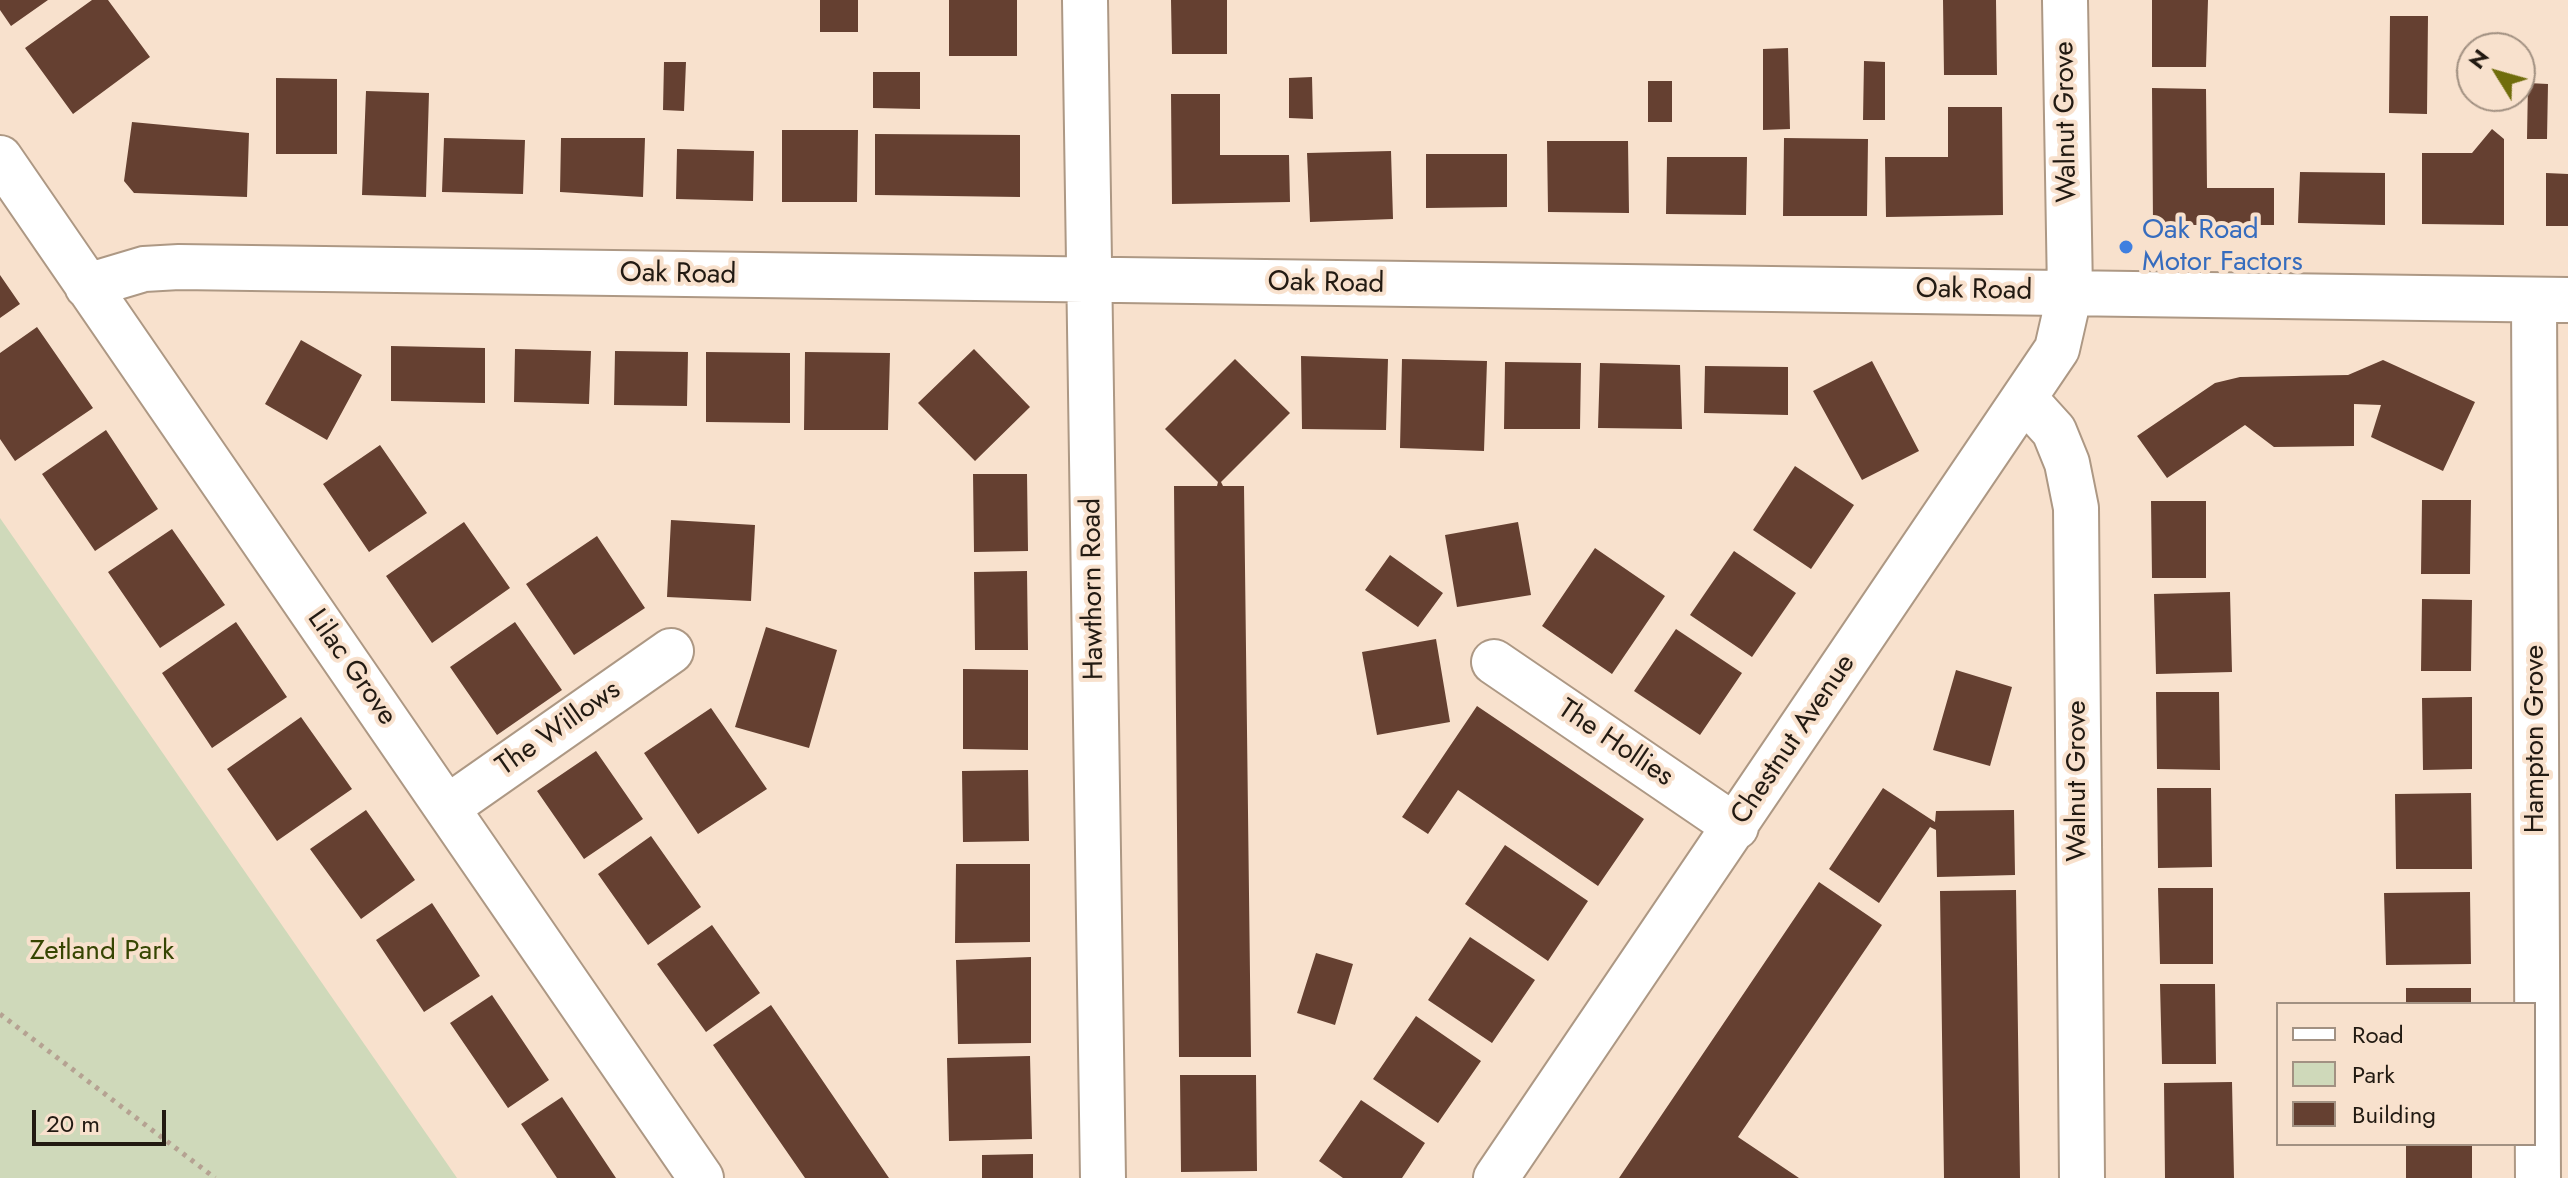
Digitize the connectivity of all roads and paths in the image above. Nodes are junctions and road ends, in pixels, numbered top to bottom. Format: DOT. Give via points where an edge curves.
graph roads {
  1 [pos="1085,0"];
  2 [pos="2065,0"];
  3 [pos="0,158"];
  4 [pos="1089,281"];
  5 [pos="87,286"];
  6 [pos="2070,292"];
  7 [pos="2551,300"];
  8 [pos="2025,399"];
  9 [pos="671,651"];
  10 [pos="1494,662"];
  11 [pos="448,807"];
  12 [pos="1736,827"];
  13 [pos="0,1014"];
  14 [pos="215,1178"];
  15 [pos="701,1178"];
  16 [pos="1103,1178"];
  17 [pos="1496,1178"];
  18 [pos="2082,1178"];
  19 [pos="2538,1178"];
  1 -- 4 [label="street, Hawthorn Road"];
  2 -- 6 [label="street, Walnut Grove"];
  3 -- 5 [label="street, Lilac Grove"];
  4 -- 5 [label="street, Oak Road" via="179,267 144,269"];
  4 -- 6 [label="street, Oak Road"];
  4 -- 16 [label="street, Hawthorn Road"];
  5 -- 11 [label="street, Lilac Grove"];
  6 -- 7 [label="street, Oak Road"];
  6 -- 8 [label="street, Chestnut Avenue" via="2057,349"];
  7 -- 19 [label="street, Hampton Grove"];
  8 -- 12 [label="street, Chestnut Avenue"];
  8 -- 18 [label="street, Walnut Grove" via="2054,431 2076,508"];
  9 -- 11 [label="street, The Willows"];
  10 -- 12 [label="street, The Hollies"];
  11 -- 15 [label="street, Lilac Grove"];
  12 -- 17 [label="street, Chestnut Avenue"];
  13 -- 14 [label="path"];
}
